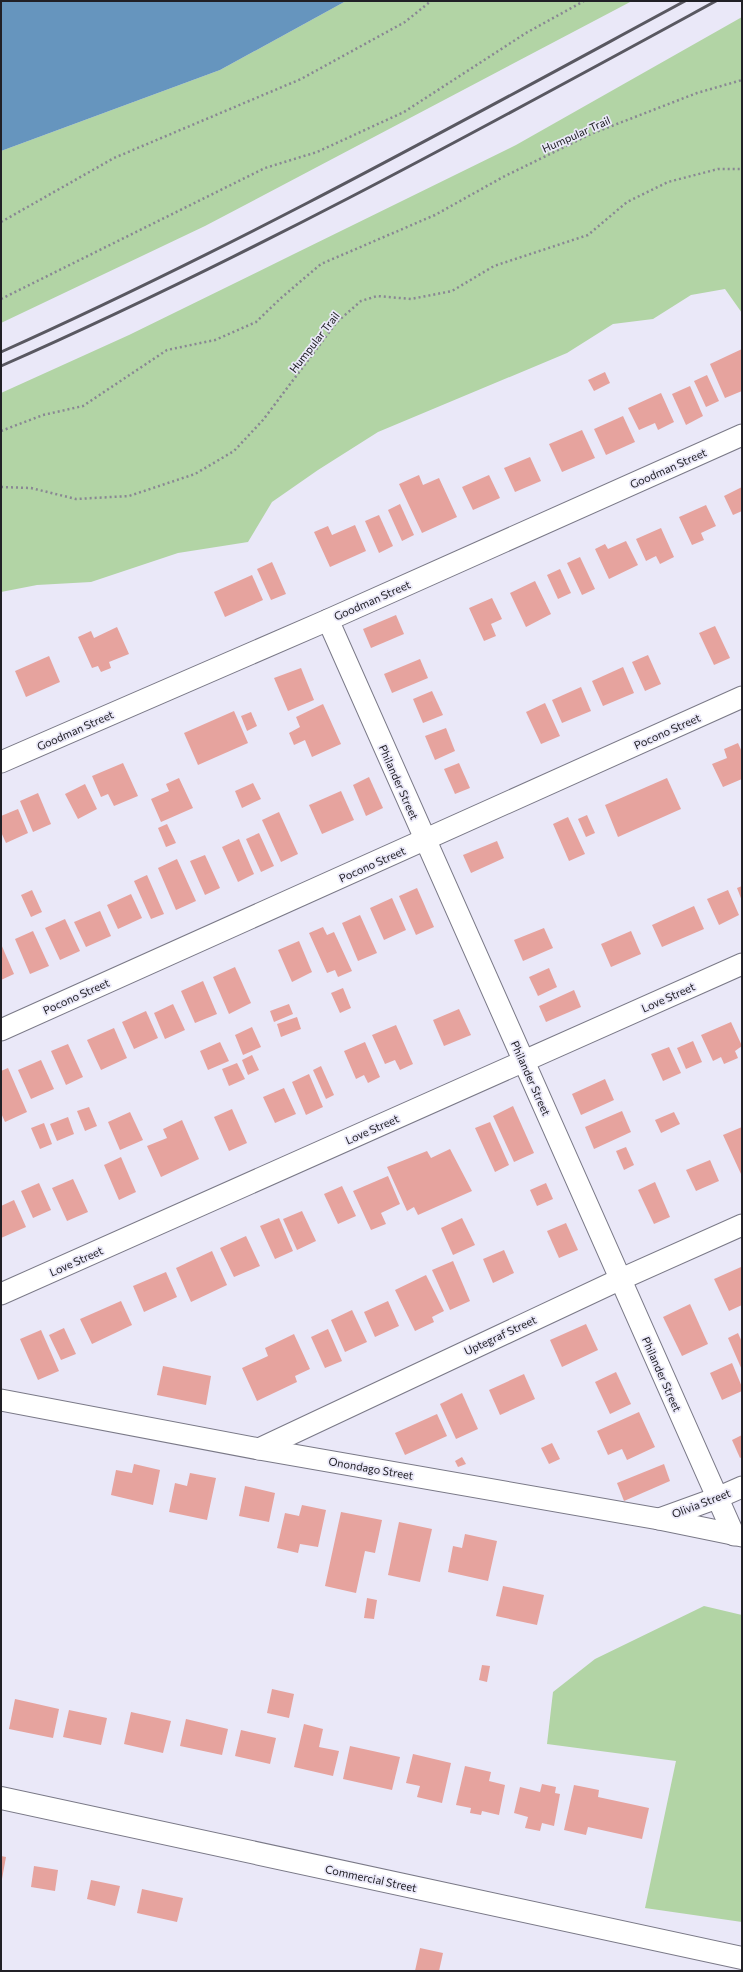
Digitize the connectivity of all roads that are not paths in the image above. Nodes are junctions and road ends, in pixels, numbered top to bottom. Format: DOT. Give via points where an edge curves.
graph roads {
  1 [pos="742,435"];
  2 [pos="328,620"];
  3 [pos="742,697"];
  4 [pos="1,762"];
  5 [pos="424,841"];
  6 [pos="742,964"];
  7 [pos="1,1030"];
  8 [pos="524,1062"];
  9 [pos="742,1225"];
  10 [pos="620,1279"];
  11 [pos="1,1294"];
  12 [pos="1,1400"];
  13 [pos="259,1448"];
  14 [pos="742,1487"];
  15 [pos="717,1498"];
  16 [pos="659,1519"];
  17 [pos="738,1536"];
  18 [pos="1,1798"];
  19 [pos="742,1958"];
  1 -- 2 [label="street, Goodman Street"];
  2 -- 4 [label="street, Goodman Street"];
  2 -- 5 [label="street, Philander Street"];
  3 -- 5 [label="street, Pocono Street"];
  5 -- 7 [label="street, Pocono Street"];
  5 -- 8 [label="street, Philander Street"];
  6 -- 8 [label="street, Love Street"];
  8 -- 10 [label="street, Philander Street"];
  8 -- 11 [label="street, Love Street"];
  9 -- 10 [label="street, Uptegraf Street"];
  10 -- 13 [label="street, Uptegraf Street"];
  10 -- 15 [label="street, Philander Street"];
  12 -- 13 [label="street, Onondago Street"];
  13 -- 16 [label="street, Onondago Street"];
  14 -- 15 [label="street, Olivia Street"];
  15 -- 16 [label="street, Olivia Street"];
  15 -- 17 [label="street, Philander Street"];
  16 -- 17 [label="street, Onondago Street"];
  18 -- 19 [label="main road, Commercial Street"];
}
